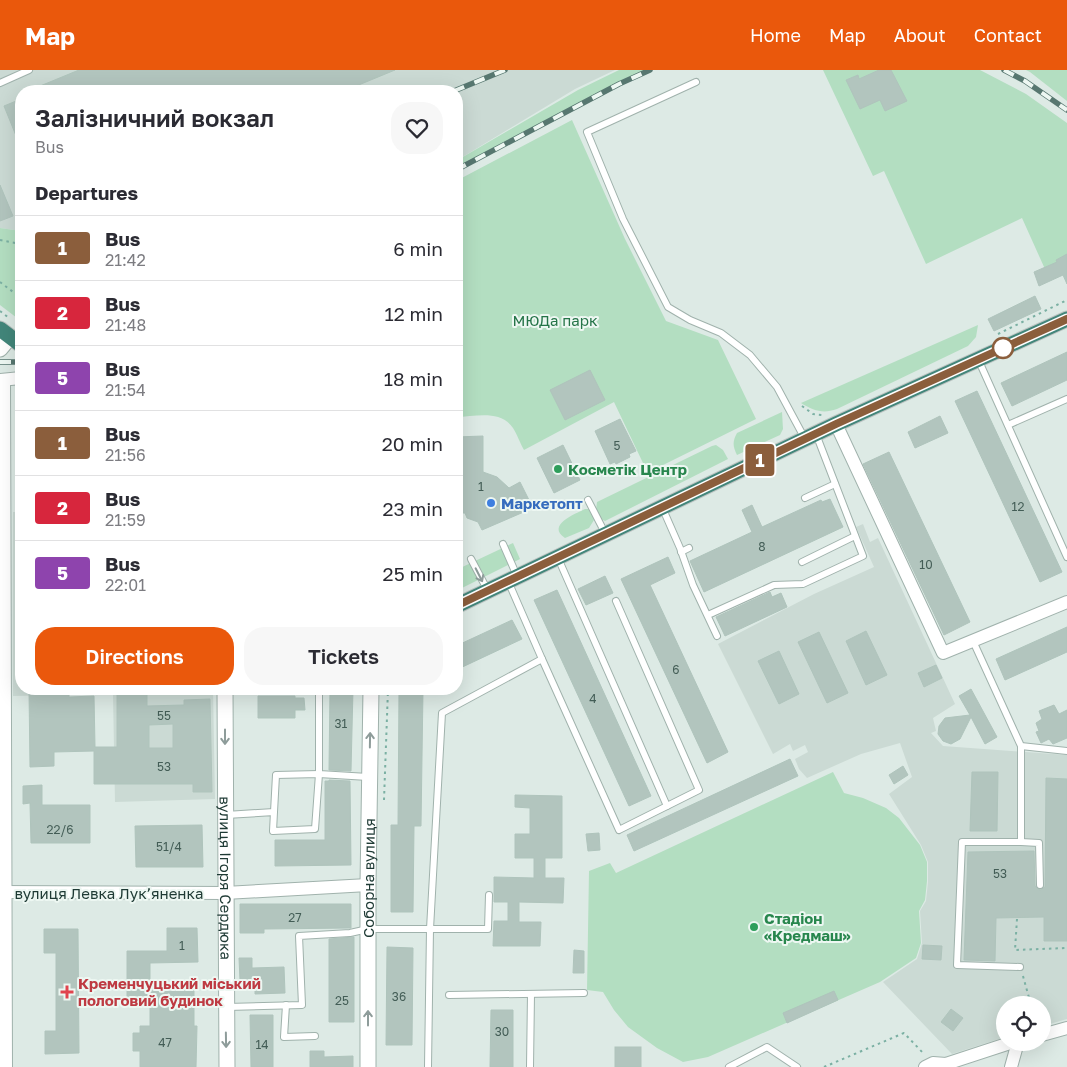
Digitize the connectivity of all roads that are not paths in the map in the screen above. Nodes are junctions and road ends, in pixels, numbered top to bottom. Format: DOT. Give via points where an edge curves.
graph roads {
  1 [pos="30,70"];
  2 [pos="696,82"];
  3 [pos="0,83"];
  4 [pos="1067,319"];
  5 [pos="10,337"];
  6 [pos="0,349"];
  7 [pos="978,359"];
  8 [pos="15,379"];
  9 [pos="2,380"];
  10 [pos="1067,399"];
  11 [pos="836,424"];
  12 [pos="1008,425"];
  13 [pos="811,436"];
  14 [pos="835,484"];
  15 [pos="805,498"];
  16 [pos="588,500"];
  17 [pos="662,507"];
  18 [pos="606,534"];
  19 [pos="855,536"];
  20 [pos="504,544"];
  21 [pos="689,548"];
  22 [pos="681,552"];
  23 [pos="1067,556"];
  24 [pos="558,558"];
  25 [pos="471,559"];
  26 [pos="802,562"];
  27 [pos="2,575"];
  28 [pos="513,579"];
  29 [pos="488,591"];
  30 [pos="616,601"];
  31 [pos="1067,602"];
  32 [pos="463,603"];
  33 [pos="708,614"];
  34 [pos="717,636"];
  35 [pos="973,641"];
  36 [pos="542,660"];
  37 [pos="2,695"];
  38 [pos="225,695"];
  39 [pos="319,695"];
  40 [pos="371,695"];
  41 [pos="1021,746"];
  42 [pos="1067,751"];
  43 [pos="320,774"];
  44 [pos="370,777"];
  45 [pos="667,806"];
  46 [pos="274,812"];
  47 [pos="225,815"];
  48 [pos="1021,842"];
  49 [pos="368,885"];
  50 [pos="1040,885"];
  51 [pos="2,892"];
  52 [pos="225,893"];
  53 [pos="489,895"];
  54 [pos="430,928"];
  55 [pos="368,929"];
  56 [pos="1020,967"];
  57 [pos="584,993"];
  58 [pos="531,994"];
  59 [pos="449,995"];
  60 [pos="286,1005"];
  61 [pos="226,1007"];
  62 [pos="1067,1028"];
  63 [pos="1051,1032"];
  64 [pos="315,1036"];
  65 [pos="996,1048"];
  66 [pos="1015,1051"];
  67 [pos="929,1065"];
  68 [pos="6,1067"];
  69 [pos="226,1067"];
  70 [pos="368,1067"];
  71 [pos="428,1067"];
  72 [pos="530,1067"];
  73 [pos="729,1067"];
  74 [pos="797,1067"];
  75 [pos="1011,1067"];
  1 -- 3 [label="lane"];
  2 -- 13 [label="lane" via="587,132 623,219 668,307 721,333 750,355"];
  4 -- 7 [label="highway"];
  5 -- 6 [label="street"];
  7 -- 11 [label="highway"];
  7 -- 12 [label="lane"];
  8 -- 9 [label="street"];
  9 -- 27 [label="street"];
  10 -- 12 [label="lane"];
  11 -- 13 [label="highway"];
  11 -- 35 [label="street" via="943,653"];
  12 -- 23 [label="lane"];
  13 -- 14 [label="lane"];
  13 -- 17 [label="highway"];
  14 -- 15 [label="lane"];
  14 -- 19 [label="lane"];
  16 -- 18 [label="lane"];
  17 -- 18 [label="highway"];
  17 -- 22 [label="lane"];
  18 -- 24 [label="highway"];
  19 -- 26 [label="lane"];
  19 -- 33 [label="lane" via="863,556 803,584 774,585"];
  20 -- 28 [label="lane"];
  21 -- 22 [label="lane"];
  22 -- 33 [label="lane"];
  24 -- 28 [label="highway"];
  24 -- 45 [label="lane"];
  25 -- 29 [label="lane, one-way"];
  27 -- 37 [label="street"];
  28 -- 29 [label="highway"];
  28 -- 36 [label="lane"];
  29 -- 32 [label="highway"];
  30 -- 45 [label="lane" via="699,790"];
  31 -- 35 [label="street"];
  33 -- 34 [label="lane"];
  35 -- 41 [label="lane"];
  36 -- 45 [label="lane" via="619,830"];
  36 -- 54 [label="lane" via="442,713"];
  37 -- 51 [label="street"];
  38 -- 47 [label="street, вулиця Ігоря Сердюка, one-way"];
  39 -- 43 [label="lane"];
  44 -- 40 [label="street, Соборна вулиця, one-way"];
  41 -- 42 [label="lane"];
  41 -- 48 [label="lane"];
  43 -- 44 [label="lane"];
  43 -- 46 [label="lane" via="276,775"];
  43 -- 46 [label="lane" via="315,830 273,831"];
  44 -- 49 [label="street, Соборна вулиця"];
  46 -- 47 [label="lane"];
  47 -- 52 [label="street, вулиця Ігоря Сердюка"];
  48 -- 50 [label="lane" via="1039,843"];
  48 -- 56 [label="lane" via="962,842 957,965"];
  49 -- 52 [label="street, вулиця Левка Лукʼяненка"];
  49 -- 55 [label="street, Соборна вулиця"];
  51 -- 52 [label="street, вулиця Левка Лукʼяненка"];
  51 -- 68 [label="street"];
  52 -- 61 [label="street, вулиця Ігоря Сердюка"];
  53 -- 54 [label="lane" via="488,929"];
  54 -- 55 [label="lane"];
  54 -- 71 [label="lane"];
  55 -- 60 [label="lane" via="299,936 302,1005"];
  70 -- 55 [label="street, Соборна вулиця, one-way"];
  57 -- 58 [label="lane"];
  58 -- 59 [label="lane"];
  58 -- 72 [label="lane"];
  60 -- 61 [label="lane"];
  60 -- 64 [label="lane" via="284,1037"];
  61 -- 69 [label="street, вулиця Ігоря Сердюка, one-way"];
  62 -- 63 [label="street"];
  65 -- 67 [label="street" via="946,1064"];
  66 -- 75 [label="street"];
  73 -- 74 [label="lane" via="767,1047"];
}
